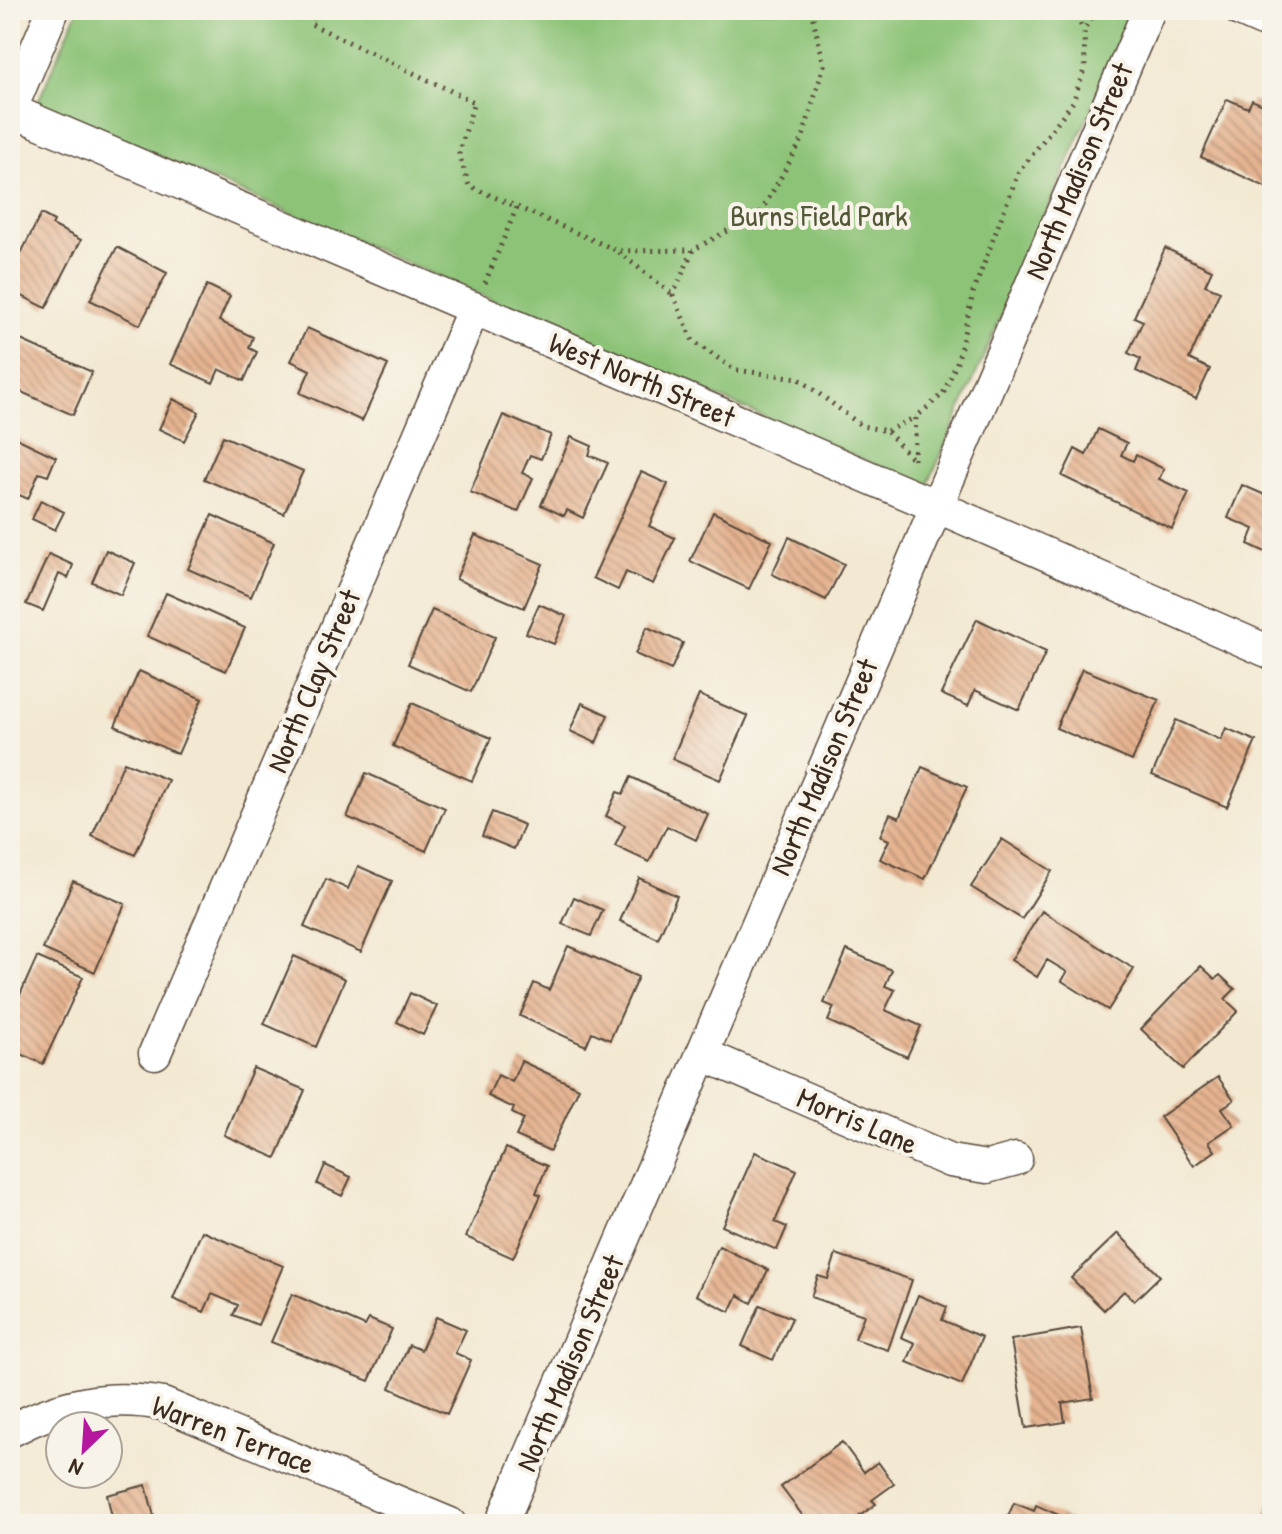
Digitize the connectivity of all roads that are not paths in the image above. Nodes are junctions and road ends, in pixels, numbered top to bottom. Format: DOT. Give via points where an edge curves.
graph roads {
  1 [pos="53,10"];
  2 [pos="1149,10"];
  3 [pos="1240,10"];
  4 [pos="1272,24"];
  5 [pos="10,110"];
  6 [pos="474,308"];
  7 [pos="936,506"];
  8 [pos="1272,653"];
  9 [pos="155,1053"];
  10 [pos="702,1054"];
  11 [pos="1016,1159"];
  12 [pos="10,1431"];
  13 [pos="450,1524"];
  14 [pos="501,1524"];
  1 -- 5 [label="street"];
  2 -- 7 [label="street, North Madison Street"];
  3 -- 4 [label="street"];
  5 -- 6 [label="street, West North Street"];
  6 -- 7 [label="street, West North Street"];
  6 -- 9 [label="street, North Clay Street"];
  7 -- 8 [label="street, West North Street"];
  7 -- 10 [label="street, North Madison Street"];
  10 -- 11 [label="street, Morris Lane" via="950,1161 987,1167"];
  10 -- 14 [label="street, North Madison Street"];
  12 -- 13 [label="street, Warren Terrace" via="59,1407 83,1402 133,1399 163,1404"];
}
